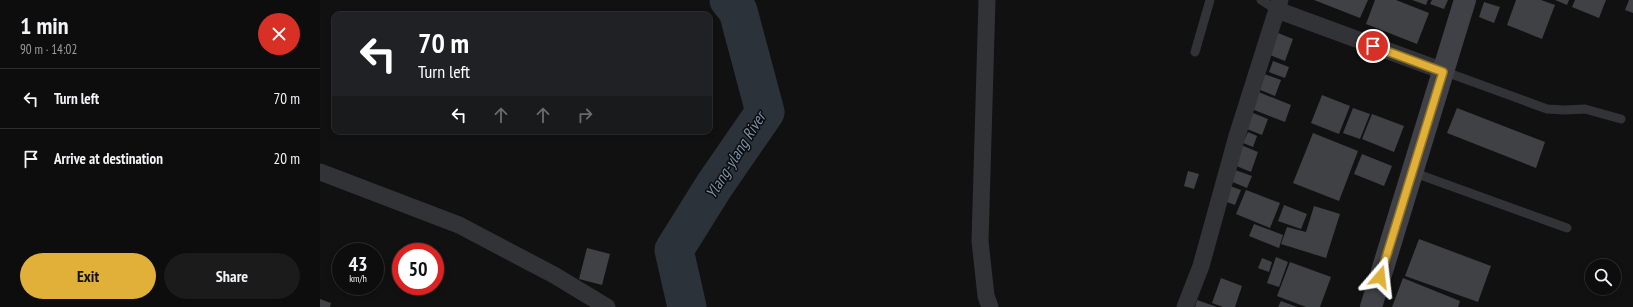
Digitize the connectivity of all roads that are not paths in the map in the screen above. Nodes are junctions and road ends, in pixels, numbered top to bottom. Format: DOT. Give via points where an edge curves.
graph roads {
  1 [pos="987,0"];
  2 [pos="1210,0"];
  3 [pos="1261,0"];
  4 [pos="1465,0"];
  5 [pos="1279,5"];
  6 [pos="1195,52"];
  7 [pos="1443,72"];
  8 [pos="1620,118"];
  9 [pos="320,172"];
  10 [pos="1412,172"];
  11 [pos="1567,228"];
  12 [pos="607,307"];
  13 [pos="990,307"];
  14 [pos="1185,307"];
  15 [pos="1371,307"];
  1 -- 13 [label="street" via="980,241 986,296"];
  2 -- 6 [label="lane"];
  3 -- 5 [label="lane"];
  4 -- 7 [label="main road"];
  5 -- 7 [label="street"];
  5 -- 14 [label="street" via="1237,136 1201,266"];
  7 -- 8 [label="lane" via="1547,109 1585,109"];
  7 -- 10 [label="main road"];
  9 -- 12 [label="street" via="459,225 554,274"];
  10 -- 11 [label="lane"];
  10 -- 15 [label="main road"];
}
